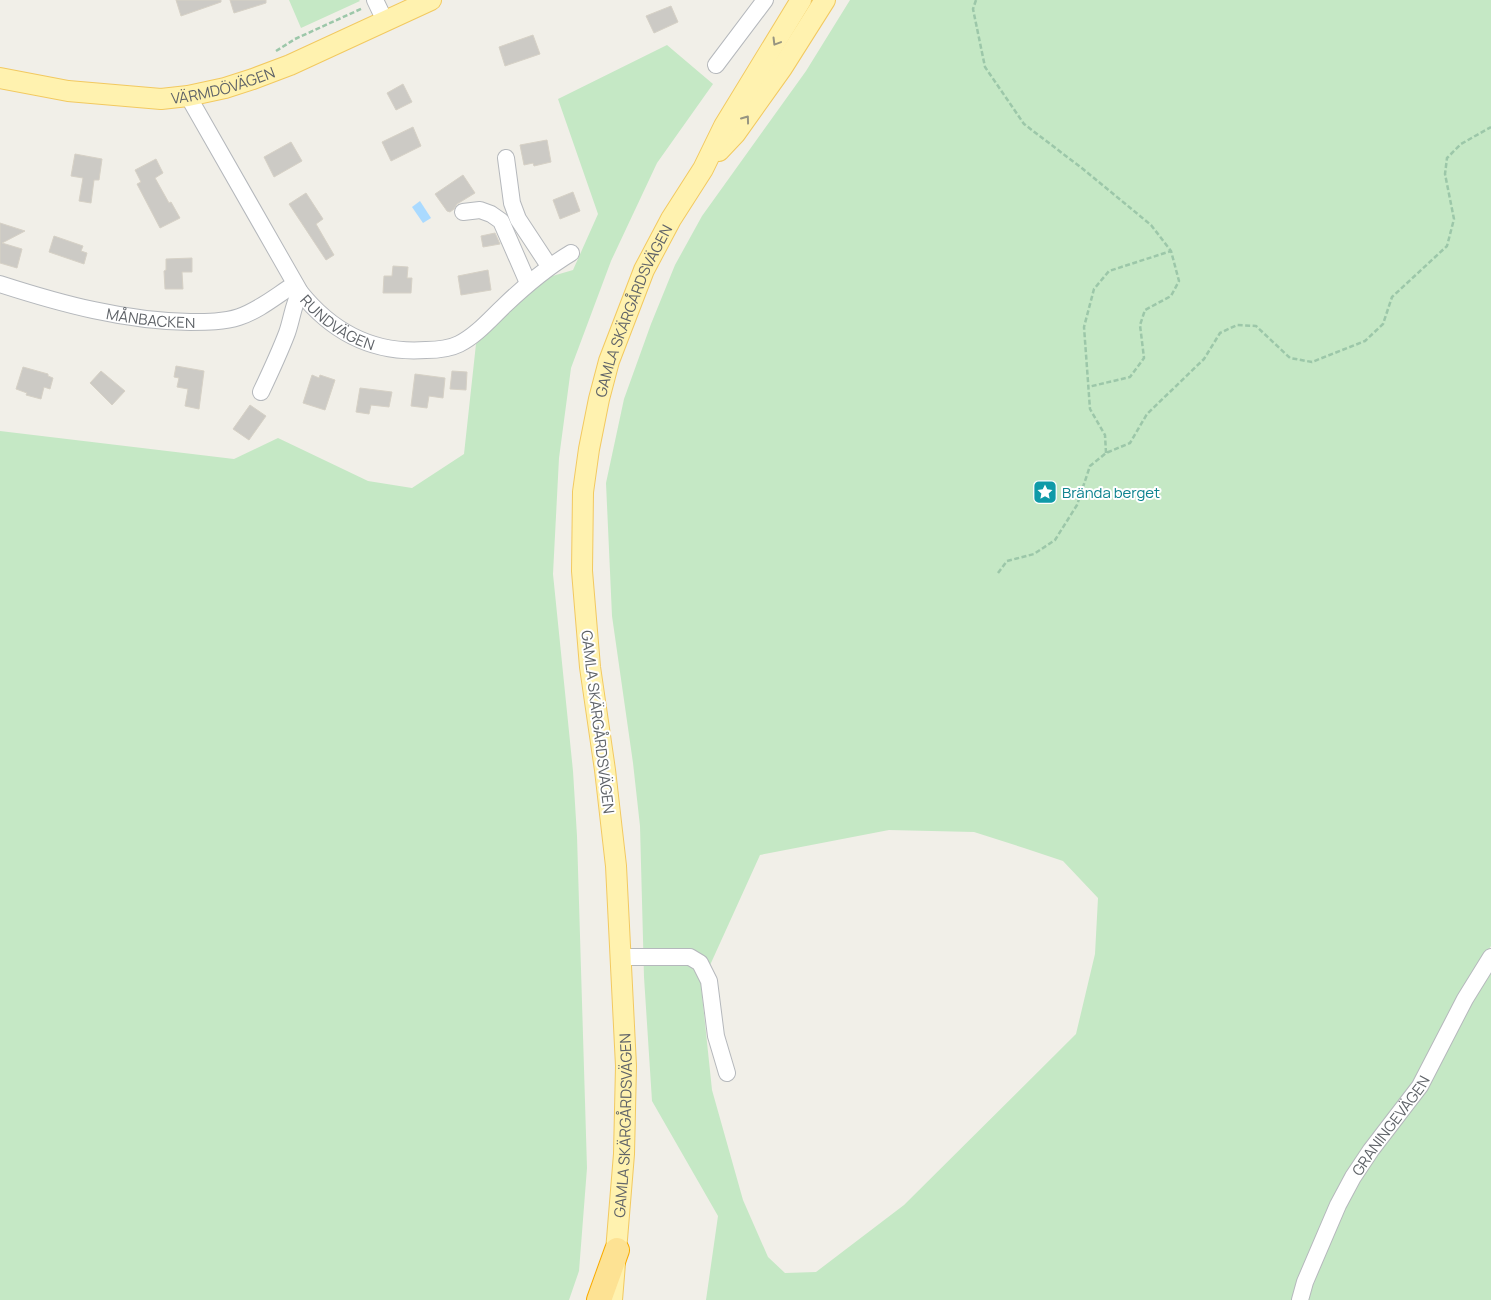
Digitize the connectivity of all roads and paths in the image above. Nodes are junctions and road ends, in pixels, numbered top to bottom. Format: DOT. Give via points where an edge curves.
graph roads {
  1 [pos="432,0"];
  2 [pos="765,0"];
  3 [pos="801,0"];
  4 [pos="825,0"];
  5 [pos="976,0"];
  6 [pos="375,1"];
  7 [pos="385,21"];
  8 [pos="273,53"];
  9 [pos="716,65"];
  10 [pos="0,78"];
  11 [pos="188,96"];
  12 [pos="1491,127"];
  13 [pos="506,158"];
  14 [pos="703,169"];
  15 [pos="463,212"];
  16 [pos="1171,251"];
  17 [pos="571,253"];
  18 [pos="549,266"];
  19 [pos="528,283"];
  20 [pos="0,284"];
  21 [pos="297,288"];
  22 [pos="1088,387"];
  23 [pos="261,392"];
  24 [pos="1106,453"];
  25 [pos="998,573"];
  26 [pos="622,957"];
  27 [pos="1491,957"];
  28 [pos="727,1073"];
  29 [pos="617,1250"];
  30 [pos="599,1300"];
  31 [pos="612,1300"];
  32 [pos="1300,1300"];
  1 -- 7 [label="main road, VÄRMDÖVÄGEN"];
  2 -- 9 [label="street"];
  3 -- 14 [label="main road, GAMLA SKÄRGÅRDSVÄGEN, one-way" via="724,126"];
  14 -- 4 [label="main road, GAMLA SKÄRGÅRDSVÄGEN, one-way" via="735,134"];
  5 -- 16 [label="path" via="973,9 985,67 1024,124 1151,225"];
  6 -- 7 [label="street"];
  6 -- 8 [label="path"];
  7 -- 11 [label="main road, VÄRMDÖVÄGEN" via="290,65 225,88"];
  10 -- 11 [label="main road, VÄRMDÖVÄGEN" via="68,91 161,99"];
  11 -- 21 [label="street, RUNDVÄGEN"];
  12 -- 24 [label="path" via="1461,144 1447,158 1444,174 1454,219 1447,246 1392,297 1383,324 1365,341 1312,362 1290,358 1256,326 1237,324 1220,333 1204,359 1147,414 1130,443"];
  13 -- 18 [label="street" via="512,203 518,219"];
  14 -- 26 [label="main road, GAMLA SKÄRGÅRDSVÄGEN" via="644,270 626,315 599,399 583,492 585,615 616,866"];
  15 -- 19 [label="street" via="480,210 501,221"];
  16 -- 22 [label="path" via="1109,271 1094,288 1084,327"];
  16 -- 22 [label="path" via="1179,281 1172,296 1145,310 1140,325 1144,358 1130,377"];
  17 -- 18 [label="street, RUNDVÄGEN"];
  18 -- 19 [label="street, RUNDVÄGEN"];
  19 -- 21 [label="street, RUNDVÄGEN" via="471,337 458,345 415,351 372,344 345,333 322,317"];
  20 -- 21 [label="street, MÅNBACKEN" via="114,315 146,320 217,322 239,317"];
  21 -- 23 [label="street" via="288,331"];
  22 -- 24 [label="path" via="1090,409 1105,435"];
  24 -- 25 [label="path" via="1090,466 1077,505 1055,540 1034,554 1007,561"];
  26 -- 28 [label="street" via="690,957 700,963 709,981 716,1036"];
  26 -- 29 [label="main road, GAMLA SKÄRGÅRDSVÄGEN" via="626,1066"];
  27 -- 32 [label="street, GRANINGEVÄGEN" via="1465,999 1420,1086 1353,1177 1330,1222"];
  29 -- 30 [label="highway"];
  29 -- 31 [label="main road, GAMLA SKÄRGÅRDSVÄGEN"];
}
